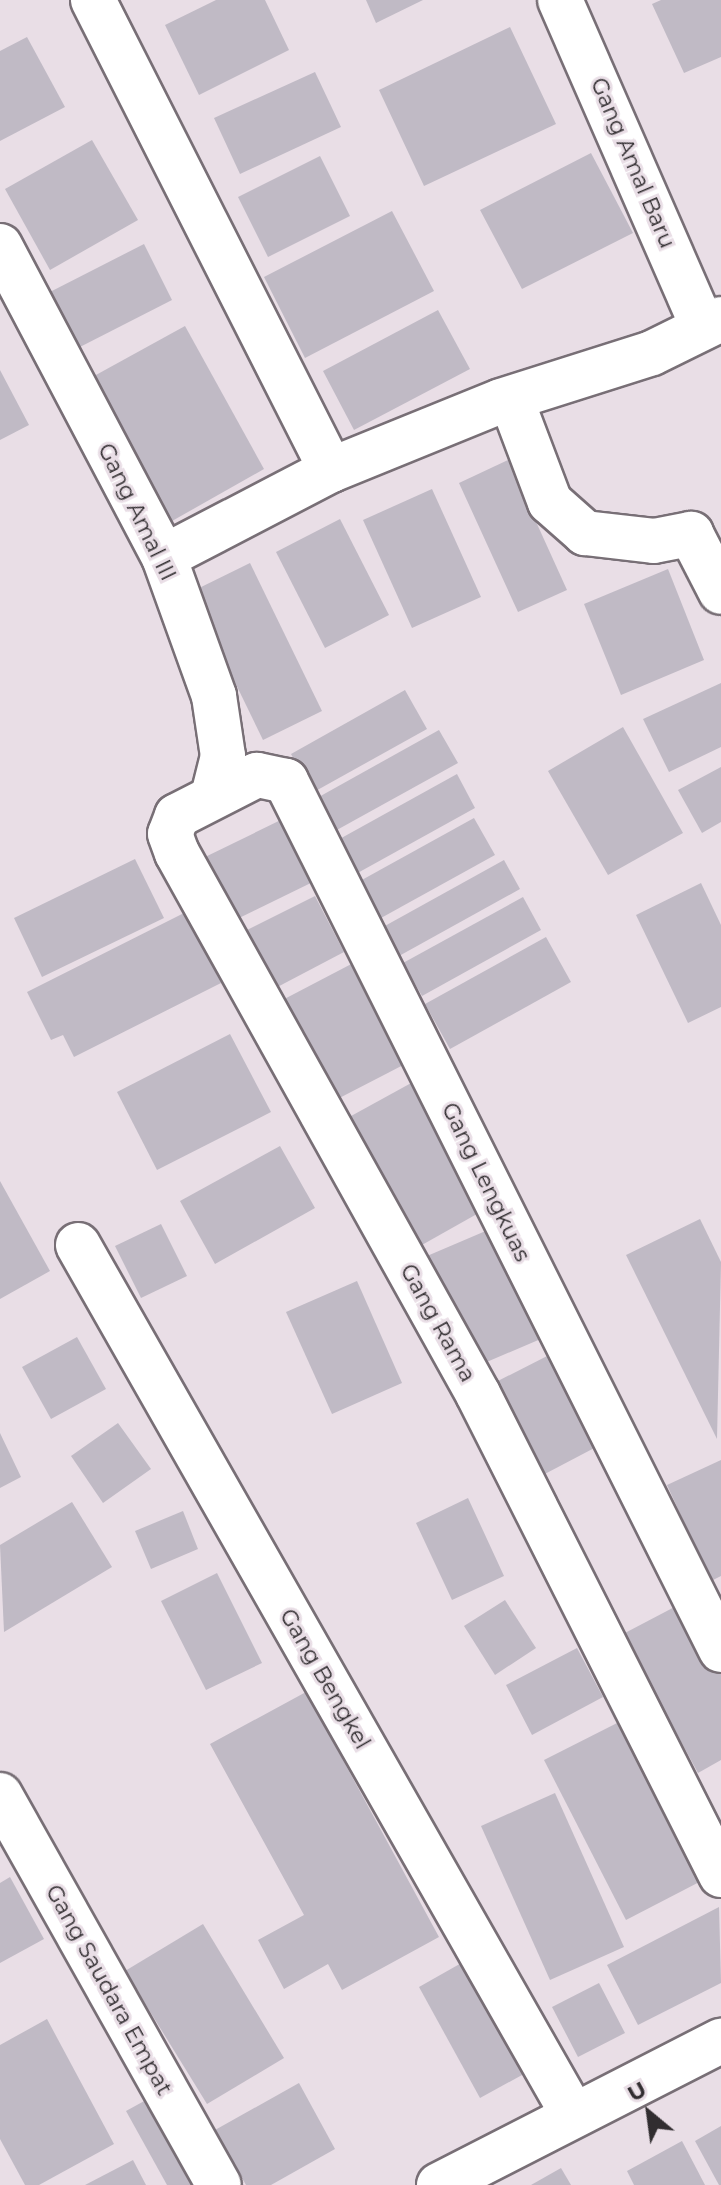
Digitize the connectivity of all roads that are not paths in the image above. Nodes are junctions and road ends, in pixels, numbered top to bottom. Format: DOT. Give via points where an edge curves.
graph roads {
  1 [pos="93,0"];
  2 [pos="560,0"];
  3 [pos="0,246"];
  4 [pos="712,323"];
  5 [pos="511,399"];
  6 [pos="331,470"];
  7 [pos="164,557"];
  8 [pos="721,592"];
  9 [pos="214,793"];
  10 [pos="78,1245"];
  11 [pos="721,1650"];
  12 [pos="0,1795"];
  13 [pos="721,1875"];
  14 [pos="721,2041"];
  15 [pos="572,2113"];
  16 [pos="219,2185"];
  17 [pos="439,2185"];
  1 -- 6 [label="street"];
  2 -- 4 [label="street, Gang Amal Baru"];
  3 -- 7 [label="street, Gang Amal III"];
  4 -- 5 [label="street" via="652,353"];
  5 -- 6 [label="street"];
  5 -- 8 [label="street" via="550,502 585,533 654,541 691,534"];
  6 -- 7 [label="street"];
  7 -- 9 [label="street, Gang Amal III" via="214,696 223,756"];
  9 -- 11 [label="street, Gang Lengkuas" via="257,775 286,781 296,797"];
  9 -- 13 [label="street, Gang Rama" via="177,816 170,834 177,853 478,1394"];
  10 -- 15 [label="street, Gang Bengkel"];
  12 -- 16 [label="street, Gang Saudara Empat"];
  14 -- 15 [label="street"];
  15 -- 17 [label="street"];
}
